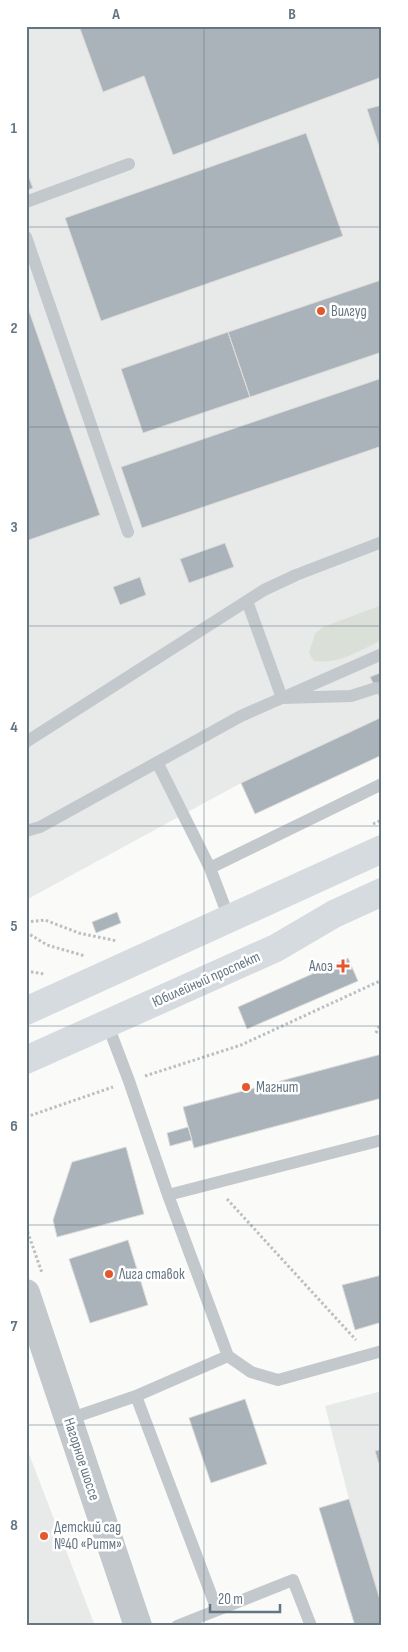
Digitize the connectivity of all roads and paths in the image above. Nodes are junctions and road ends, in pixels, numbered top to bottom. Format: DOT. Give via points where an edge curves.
graph roads {
  1 [pos="129,164"];
  2 [pos="26,202"];
  3 [pos="26,237"];
  4 [pos="128,532"];
  5 [pos="382,542"];
  6 [pos="247,601"];
  7 [pos="382,654"];
  8 [pos="376,688"];
  9 [pos="282,698"];
  10 [pos="26,742"];
  11 [pos="157,762"];
  12 [pos="382,784"];
  13 [pos="26,831"];
  14 [pos="382,849"];
  15 [pos="210,868"];
  16 [pos="382,892"];
  17 [pos="229,918"];
  18 [pos="26,922"];
  19 [pos="26,932"];
  20 [pos="119,941"];
  21 [pos="85,956"];
  22 [pos="26,971"];
  23 [pos="44,974"];
  24 [pos="382,980"];
  25 [pos="26,1011"];
  26 [pos="382,1021"];
  27 [pos="107,1023"];
  28 [pos="376,1033"];
  29 [pos="26,1060"];
  30 [pos="129,1082"];
  31 [pos="26,1117"];
  32 [pos="382,1140"];
  33 [pos="213,1183"];
  34 [pos="168,1195"];
  35 [pos="26,1293"];
  36 [pos="33,1330"];
  37 [pos="382,1350"];
  38 [pos="369,1354"];
  39 [pos="228,1356"];
  40 [pos="136,1396"];
  41 [pos="69,1418"];
  42 [pos="217,1610"];
  43 [pos="138,1626"];
  44 [pos="176,1626"];
  45 [pos="311,1626"];
  1 -- 2 [label="lane"];
  3 -- 4 [label="lane"];
  5 -- 6 [label="lane" via="296,575"];
  6 -- 9 [label="lane"];
  6 -- 10 [label="lane"];
  7 -- 9 [label="lane"];
  8 -- 9 [label="lane" via="350,696"];
  9 -- 11 [label="lane" via="241,716"];
  11 -- 13 [label="lane"];
  11 -- 15 [label="lane"];
  12 -- 15 [label="lane"];
  14 -- 17 [label="main road"];
  15 -- 17 [label="lane"];
  16 -- 27 [label="main road, Юбилейный проспект" via="334,914 276,948"];
  17 -- 25 [label="main road"];
  18 -- 20 [label="path" via="45,920 79,933"];
  19 -- 21 [label="path" via="47,946"];
  22 -- 23 [label="path"];
  24 -- 30 [label="path" via="241,1045"];
  26 -- 28 [label="path"];
  27 -- 29 [label="main road, Юбилейный проспект"];
  27 -- 30 [label="lane"];
  30 -- 31 [label="path"];
  30 -- 34 [label="lane"];
  32 -- 33 [label="lane"];
  33 -- 34 [label="lane"];
  33 -- 38 [label="path"];
  34 -- 39 [label="lane"];
  35 -- 36 [label="street, Нагорное шоссе"];
  36 -- 41 [label="street, Нагорное шоссе"];
  37 -- 38 [label="lane"];
  38 -- 39 [label="lane" via="278,1380 251,1372"];
  39 -- 40 [label="lane"];
  40 -- 41 [label="lane"];
  40 -- 42 [label="lane"];
  41 -- 43 [label="street, Нагорное шоссе"];
  42 -- 44 [label="lane"];
  42 -- 45 [label="lane" via="293,1580"];
}
